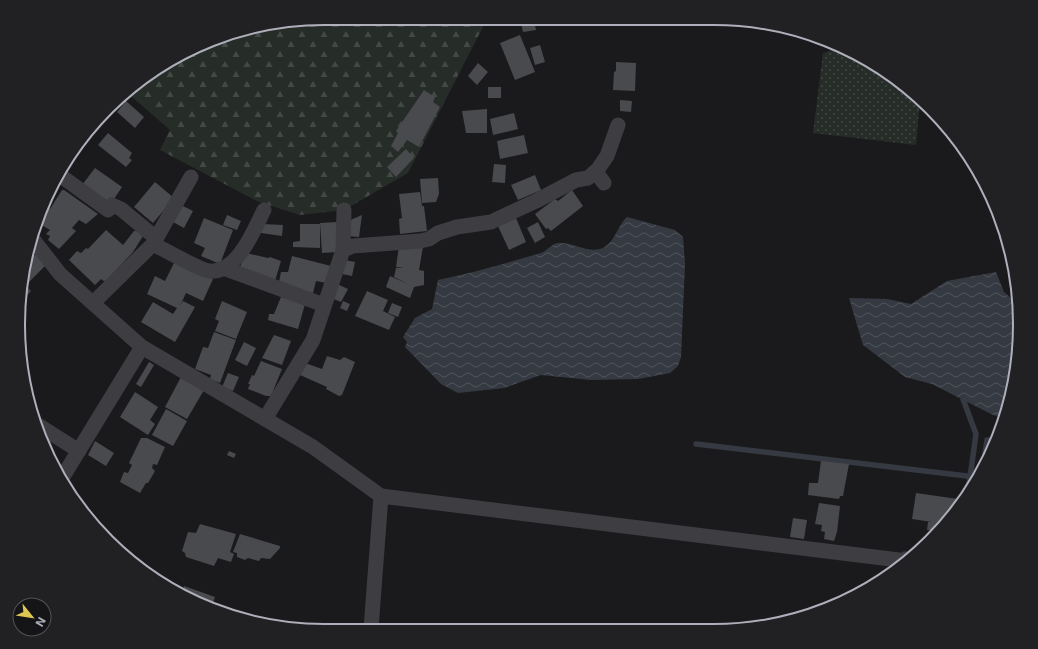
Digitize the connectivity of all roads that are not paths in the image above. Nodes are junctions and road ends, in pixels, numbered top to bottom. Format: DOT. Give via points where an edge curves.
graph roads {
  1 [pos="618,125"];
  2 [pos="191,177"];
  3 [pos="64,178"];
  4 [pos="264,210"];
  5 [pos="344,210"];
  6 [pos="155,241"];
  7 [pos="36,243"];
  8 [pos="343,250"];
  9 [pos="223,268"];
  10 [pos="93,303"];
  11 [pos="324,305"];
  12 [pos="142,347"];
  13 [pos="265,419"];
  14 [pos="44,428"];
  15 [pos="79,451"];
  16 [pos="65,474"];
  17 [pos="381,496"];
  18 [pos="899,560"];
  19 [pos="371,624"];
  1 -- 8 [label="street" via="600,177 576,180 491,222 457,227 420,241 353,246"];
  2 -- 6 [label="street"];
  3 -- 6 [label="street" via="108,210 112,205 121,209"];
  4 -- 9 [label="street" via="244,250"];
  5 -- 8 [label="street"];
  6 -- 9 [label="street" via="209,271"];
  6 -- 10 [label="street"];
  7 -- 10 [label="street" via="60,274"];
  8 -- 11 [label="street"];
  9 -- 11 [label="street"];
  10 -- 12 [label="street"];
  11 -- 13 [label="street" via="313,340"];
  12 -- 13 [label="street"];
  12 -- 15 [label="street"];
  13 -- 17 [label="street" via="313,447"];
  14 -- 15 [label="street"];
  15 -- 16 [label="street"];
  17 -- 18 [label="street"];
  17 -- 19 [label="street"];
}
